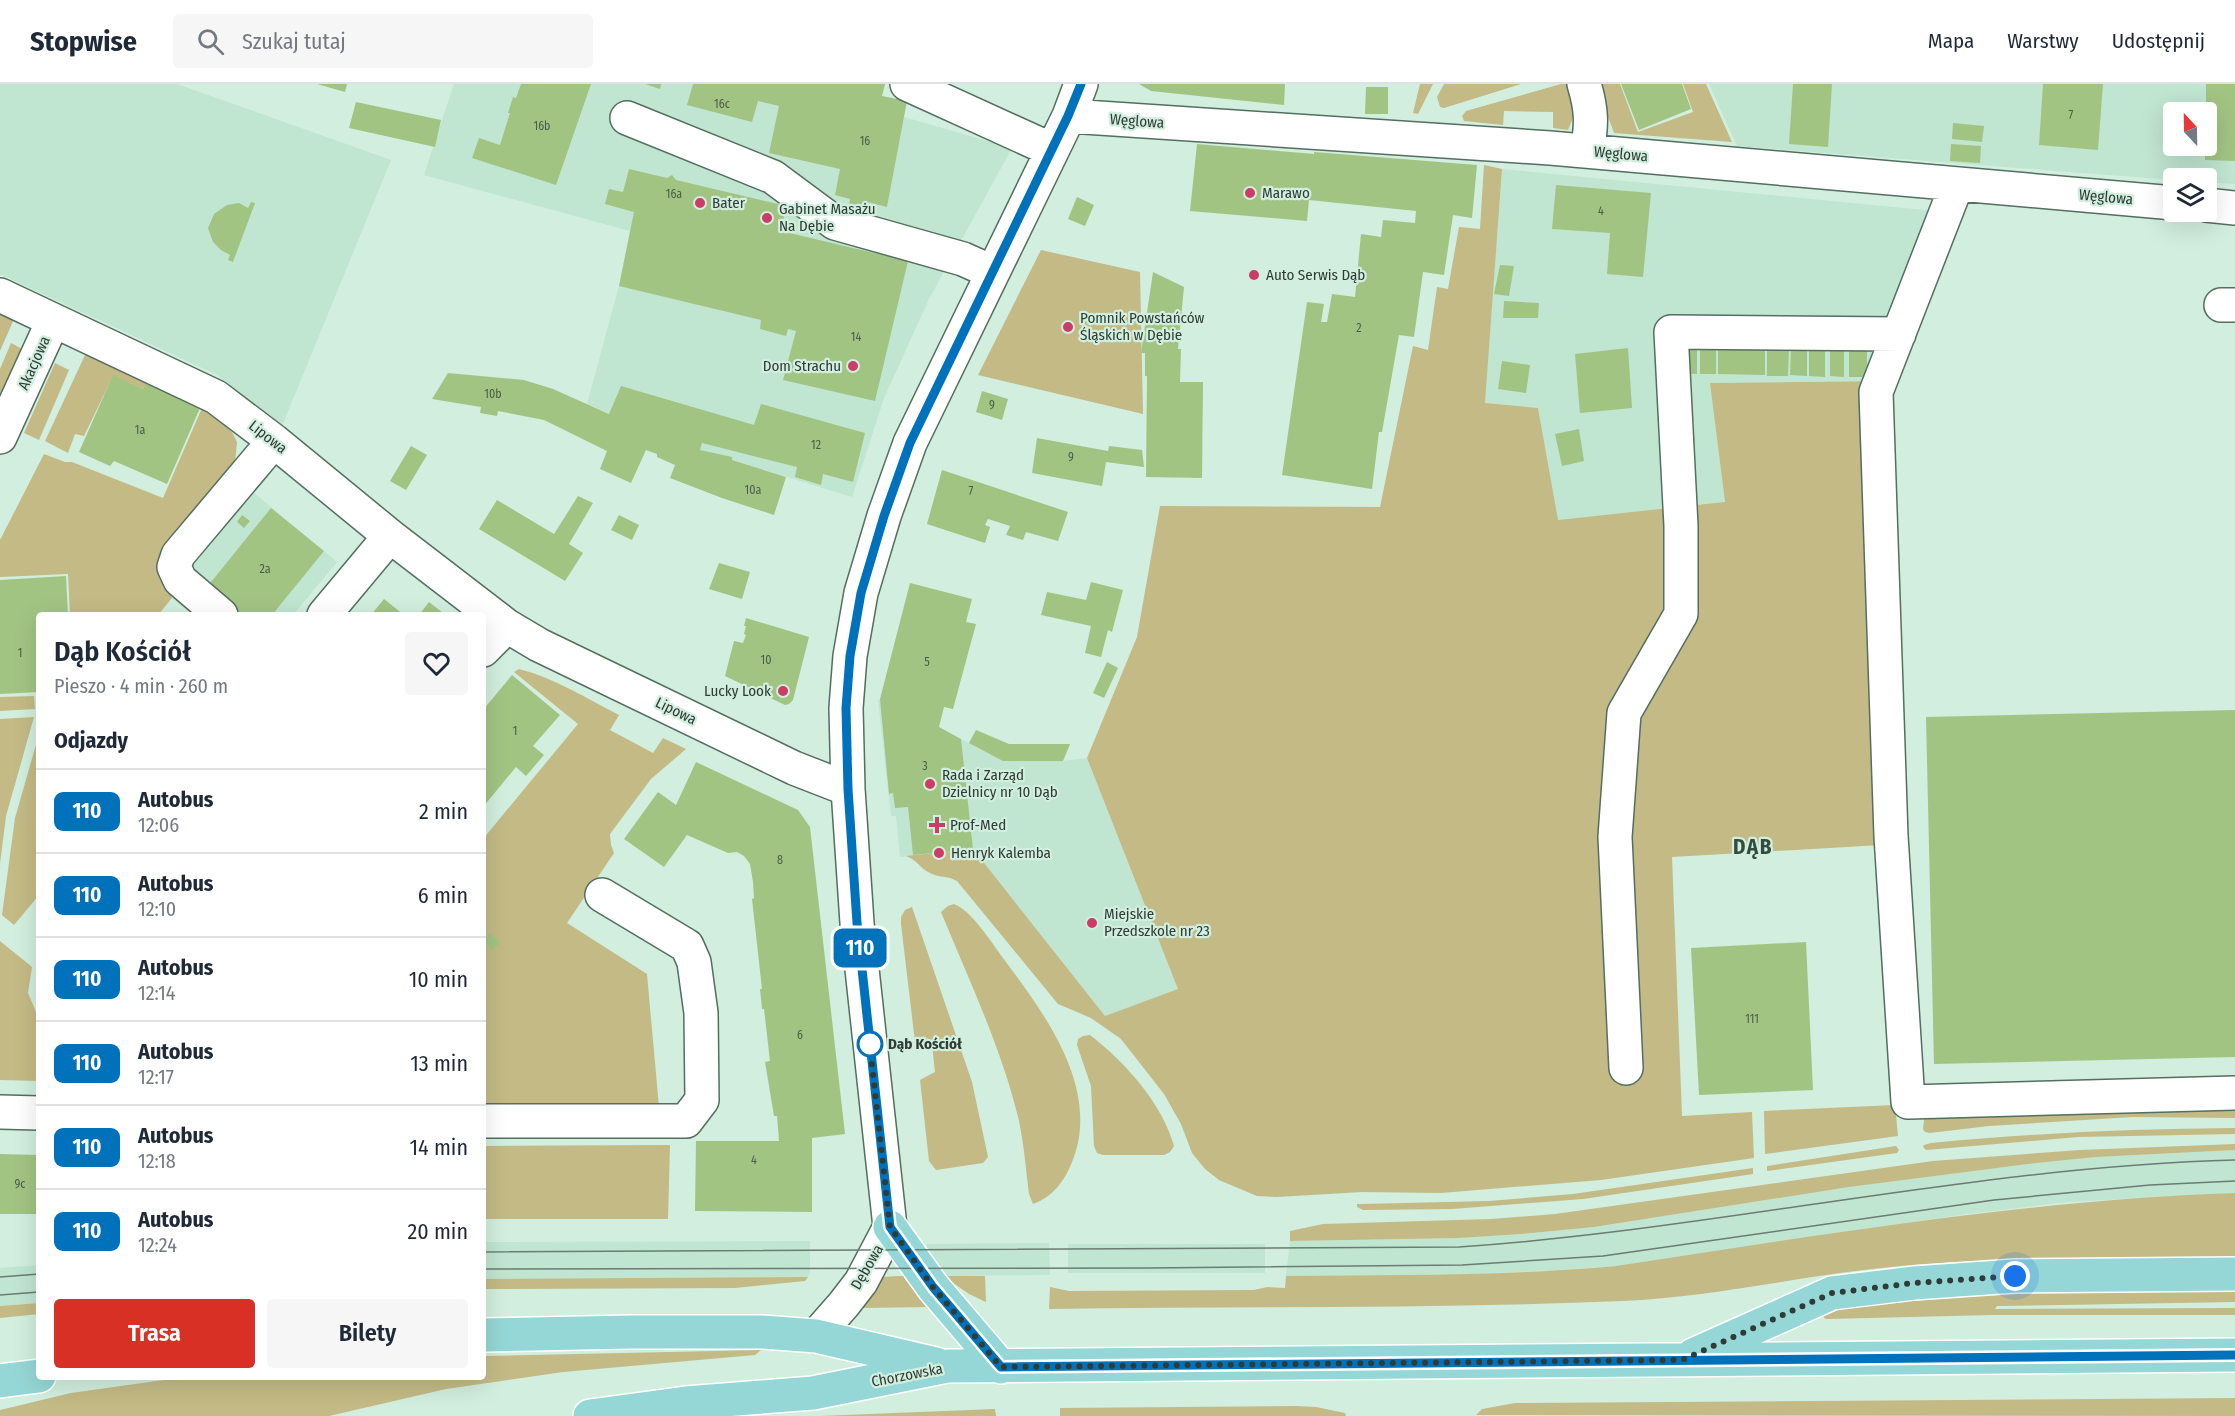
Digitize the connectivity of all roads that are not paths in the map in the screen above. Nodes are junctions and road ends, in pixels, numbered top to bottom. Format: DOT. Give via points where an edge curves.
graph roads {
  1 [pos="906,84"];
  2 [pos="1081,84"];
  3 [pos="1584,84"];
  4 [pos="1068,116"];
  5 [pos="627,118"];
  6 [pos="1052,150"];
  7 [pos="1587,151"];
  8 [pos="1957,183"];
  9 [pos="2163,202"];
  10 [pos="2217,206"];
  11 [pos="2235,208"];
  12 [pos="992,272"];
  13 [pos="0,295"];
  14 [pos="53,321"];
  15 [pos="1899,334"];
  16 [pos="0,437"];
  17 [pos="274,441"];
  18 [pos="390,536"];
  19 [pos="217,612"];
  20 [pos="327,612"];
  21 [pos="507,626"];
  22 [pos="486,647"];
  23 [pos="848,789"];
  24 [pos="602,895"];
  25 [pos="1626,1068"];
  26 [pos="2235,1093"];
  27 [pos="0,1112"];
  28 [pos="36,1113"];
  29 [pos="486,1121"];
  30 [pos="890,1227"];
  31 [pos="2235,1274"];
  32 [pos="486,1335"];
  33 [pos="816,1336"];
  34 [pos="2235,1355"];
  35 [pos="1682,1360"];
  36 [pos="947,1366"];
  37 [pos="1001,1367"];
  38 [pos="36,1376"];
  39 [pos="0,1381"];
  40 [pos="590,1416"];
  1 -- 6 [label="street"];
  2 -- 4 [label="street, Dębowa"];
  3 -- 7 [label="street" via="1591,106 1592,130"];
  4 -- 6 [label="street, Dębowa"];
  4 -- 7 [label="street, Węglowa"];
  5 -- 12 [label="street" via="773,177 835,223 963,259"];
  6 -- 12 [label="street, Dębowa"];
  7 -- 8 [label="street, Węglowa"];
  8 -- 9 [label="street, Węglowa"];
  8 -- 15 [label="street"];
  10 -- 11 [label="street"];
  12 -- 23 [label="street, Dębowa" via="910,443 861,593 846,708"];
  13 -- 14 [label="street, Lipowa"];
  14 -- 16 [label="street, Akacjowa"];
  14 -- 17 [label="street, Lipowa" via="216,397"];
  15 -- 25 [label="street" via="1671,332 1681,526 1681,614 1624,713 1615,837"];
  15 -- 26 [label="street" via="1876,392 1891,836 1908,1102"];
  17 -- 18 [label="street, Lipowa"];
  17 -- 19 [label="street" via="178,555 174,567 180,580"];
  18 -- 20 [label="street"];
  18 -- 21 [label="street, Lipowa"];
  21 -- 22 [label="street"];
  21 -- 23 [label="street, Lipowa" via="794,768"];
  23 -- 30 [label="street, Dębowa" via="857,923"];
  24 -- 29 [label="street" via="687,946 694,962 701,1013 702,1100 686,1121"];
  27 -- 28 [label="street"];
  30 -- 33 [label="street, Dębowa" via="861,1282"];
  30 -- 37 [label="main road" via="933,1287"];
  31 -- 35 [label="main road" via="2015,1276 1832,1293"];
  32 -- 33 [label="main road" via="762,1332"];
  33 -- 36 [label="main road"];
  34 -- 35 [label="main road, Chorzowska"];
  35 -- 37 [label="main road, Chorzowska"];
  36 -- 37 [label="main road, Chorzowska"];
  36 -- 40 [label="main road, Chorzowska" via="813,1393 686,1403"];
  38 -- 39 [label="main road"];
}
